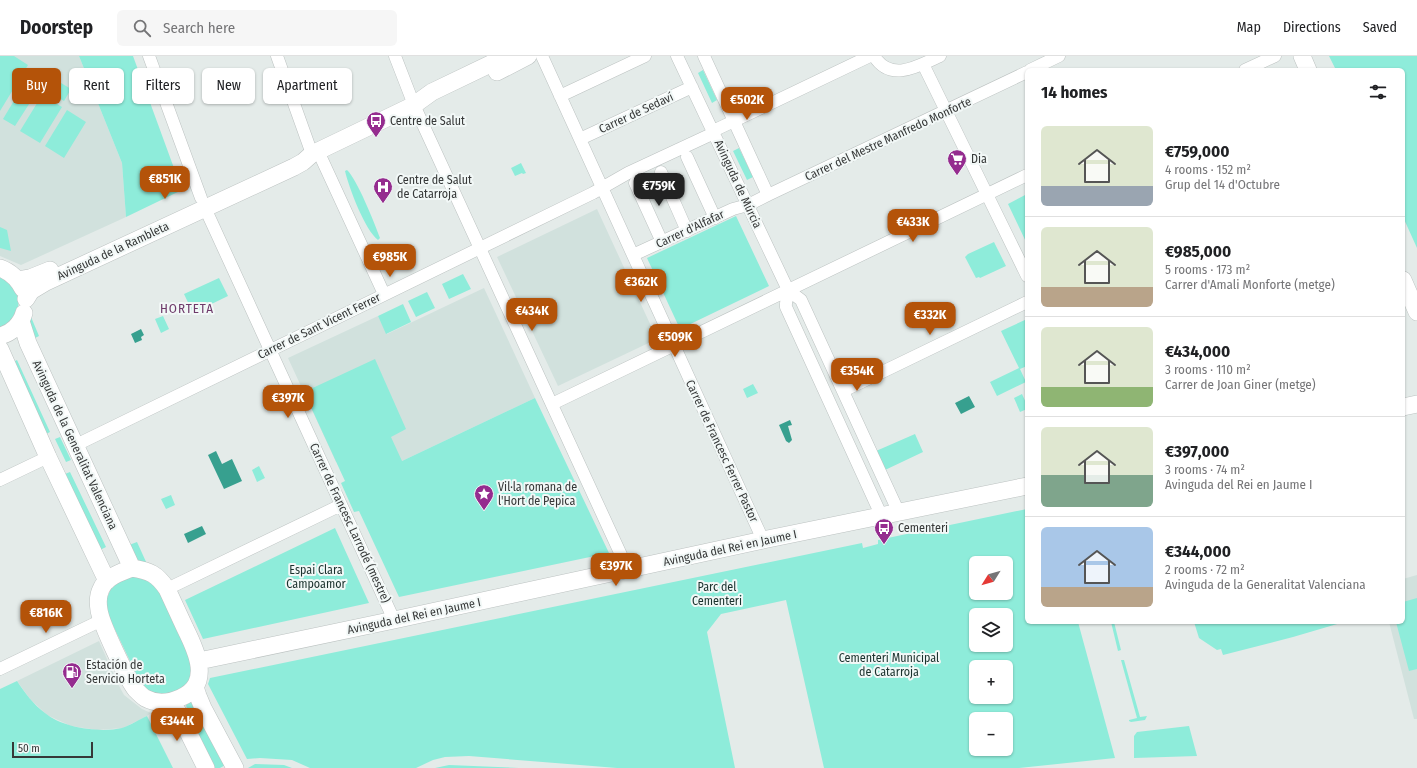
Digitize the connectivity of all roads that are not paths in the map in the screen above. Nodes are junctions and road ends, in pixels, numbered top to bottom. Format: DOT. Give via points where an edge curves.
graph roads {
  1 [pos="149,56"];
  2 [pos="277,56"];
  3 [pos="396,56"];
  4 [pos="508,56"];
  5 [pos="528,56"];
  6 [pos="542,56"];
  7 [pos="645,56"];
  8 [pos="677,56"];
  9 [pos="704,56"];
  10 [pos="870,56"];
  11 [pos="874,56"];
  12 [pos="940,56"];
  13 [pos="1059,56"];
  14 [pos="1275,56"];
  15 [pos="1302,56"];
  16 [pos="1047,63"];
  17 [pos="923,64"];
  18 [pos="1035,68"];
  19 [pos="1249,68"];
  20 [pos="1307,68"];
  21 [pos="1025,73"];
  22 [pos="692,87"];
  23 [pos="560,96"];
  24 [pos="414,104"];
  25 [pos="946,111"];
  26 [pos="734,121"];
  27 [pos="713,132"];
  28 [pos="580,139"];
  29 [pos="315,152"];
  30 [pos="687,157"];
  31 [pos="661,172"];
  32 [pos="1025,175"];
  33 [pos="635,183"];
  34 [pos="602,188"];
  35 [pos="987,194"];
  36 [pos="768,195"];
  37 [pos="203,203"];
  38 [pos="748,205"];
  39 [pos="715,218"];
  40 [pos="687,231"];
  41 [pos="662,242"];
  42 [pos="480,248"];
  43 [pos="633,255"];
  44 [pos="0,268"];
  45 [pos="1025,272"];
  46 [pos="18,280"];
  47 [pos="1405,285"];
  48 [pos="788,290"];
  49 [pos="384,294"];
  50 [pos="26,299"];
  51 [pos="1025,303"];
  52 [pos="1417,312"];
  53 [pos="21,320"];
  54 [pos="0,336"];
  55 [pos="674,345"];
  56 [pos="0,349"];
  57 [pos="270,350"];
  58 [pos="843,391"];
  59 [pos="552,404"];
  60 [pos="1417,404"];
  61 [pos="1405,407"];
  62 [pos="76,445"];
  63 [pos="48,457"];
  64 [pos="0,480"];
  65 [pos="1025,486"];
  66 [pos="341,505"];
  67 [pos="898,513"];
  68 [pos="882,516"];
  69 [pos="763,540"];
  70 [pos="132,568"];
  71 [pos="628,570"];
  72 [pos="107,580"];
  73 [pos="167,589"];
  74 [pos="102,620"];
  75 [pos="394,620"];
  76 [pos="199,661"];
  77 [pos="0,669"];
  78 [pos="195,687"];
  79 [pos="169,702"];
  80 [pos="206,768"];
  81 [pos="235,768"];
  1 -- 37 [label="street, Carrer de Francesc Larrodé (mestre)"];
  2 -- 29 [label="street"];
  3 -- 24 [label="street"];
  4 -- 24 [label="street, Avinguda de la Rambleta" via="432,92"];
  5 -- 24 [label="street, Avinguda de la Rambleta" via="434,101"];
  6 -- 23 [label="street, Carrer de Francesc Ferrer Pastor"];
  7 -- 23 [label="street"];
  8 -- 22 [label="street, Avinguda de Múrcia"];
  9 -- 26 [label="street, Avinguda de Múrcia"];
  10 -- 26 [label="street, Carrer de Sant Vicent Ferrer"];
  11 -- 17 [label="street" via="881,64 892,70 902,71"];
  12 -- 17 [label="street"];
  13 -- 16 [label="street"];
  14 -- 19 [label="street"];
  15 -- 20 [label="street"];
  16 -- 18 [label="street"];
  17 -- 25 [label="street"];
  21 -- 25 [label="street, Carrer del Mestre Manfredo Monforte"];
  22 -- 27 [label="street, Avinguda de Múrcia"];
  22 -- 28 [label="street, Carrer de Sedaví"];
  23 -- 28 [label="street, Carrer de Francesc Ferrer Pastor"];
  24 -- 29 [label="street, Avinguda de la Rambleta"];
  24 -- 42 [label="street"];
  25 -- 35 [label="street"];
  25 -- 36 [label="street, Carrer del Mestre Manfredo Monforte"];
  26 -- 27 [label="street, Carrer de Sant Vicent Ferrer"];
  26 -- 36 [label="street, Avinguda de Múrcia"];
  27 -- 34 [label="street, Carrer de Sant Vicent Ferrer"];
  27 -- 38 [label="street, Avinguda de Múrcia"];
  28 -- 34 [label="street, Carrer de Francesc Ferrer Pastor"];
  29 -- 37 [label="street, Avinguda de la Rambleta" via="294,167"];
  29 -- 49 [label="street"];
  30 -- 39 [label="street"];
  31 -- 40 [label="street"];
  32 -- 35 [label="street"];
  33 -- 41 [label="street"];
  34 -- 42 [label="street, Carrer de Sant Vicent Ferrer"];
  34 -- 43 [label="street, Carrer de Francesc Ferrer Pastor"];
  35 -- 45 [label="street"];
  35 -- 48 [label="street"];
  36 -- 38 [label="street, Carrer del Mestre Manfredo Monforte"];
  37 -- 46 [label="street, Avinguda de la Rambleta" via="42,274"];
  37 -- 50 [label="street, Avinguda de la Rambleta" via="46,282 31,291"];
  37 -- 57 [label="street, Carrer de Francesc Larrodé (mestre)"];
  38 -- 39 [label="street, Carrer d'Alfafar"];
  38 -- 48 [label="street, Avinguda de Múrcia"];
  39 -- 40 [label="street, Carrer d'Alfafar"];
  40 -- 41 [label="street, Carrer d'Alfafar"];
  41 -- 43 [label="street, Carrer d'Alfafar"];
  42 -- 49 [label="street, Carrer de Sant Vicent Ferrer"];
  42 -- 59 [label="street"];
  43 -- 55 [label="street, Carrer de Francesc Ferrer Pastor"];
  44 -- 46 [label="street"];
  46 -- 50 [label="street"];
  47 -- 52 [label="street"];
  48 -- 55 [label="street"];
  48 -- 58 [label="street, Avinguda de Múrcia" via="801,300"];
  48 -- 68 [label="street, Avinguda de Múrcia" via="786,308"];
  49 -- 57 [label="street, Carrer de Sant Vicent Ferrer"];
  50 -- 53 [label="street" via="26,308"];
  51 -- 58 [label="street"];
  53 -- 54 [label="street" via="13,330"];
  53 -- 62 [label="street, Avinguda de la Generalitat Valenciana" via="28,343"];
  55 -- 59 [label="street"];
  55 -- 69 [label="street, Carrer de Francesc Ferrer Pastor"];
  56 -- 63 [label="street"];
  57 -- 62 [label="street, Carrer de Sant Vicent Ferrer"];
  57 -- 66 [label="street, Carrer de Francesc Larrodé (mestre)"];
  58 -- 67 [label="street, Avinguda de Múrcia"];
  59 -- 71 [label="street"];
  60 -- 61 [label="street"];
  62 -- 70 [label="street, Avinguda de la Generalitat Valenciana"];
  63 -- 64 [label="street"];
  63 -- 72 [label="street"];
  65 -- 67 [label="street, Avinguda del Rei en Jaume I"];
  66 -- 73 [label="street"];
  66 -- 75 [label="street, Carrer de Francesc Larrodé (mestre)"];
  67 -- 68 [label="street, Avinguda del Rei en Jaume I"];
  68 -- 69 [label="street, Avinguda del Rei en Jaume I"];
  69 -- 71 [label="street, Avinguda del Rei en Jaume I"];
  70 -- 72 [label="street"];
  70 -- 73 [label="street" via="153,573"];
  71 -- 75 [label="street, Avinguda del Rei en Jaume I"];
  72 -- 74 [label="street" via="101,589 99,601"];
  73 -- 76 [label="street"];
  74 -- 77 [label="street"];
  74 -- 79 [label="street" via="136,690 153,701"];
  75 -- 76 [label="street, Avinguda del Rei en Jaume I"];
  76 -- 78 [label="street"];
  78 -- 79 [label="street" via="189,693"];
  78 -- 81 [label="street" via="203,708"];
  79 -- 80 [label="street" via="178,712"];
}
